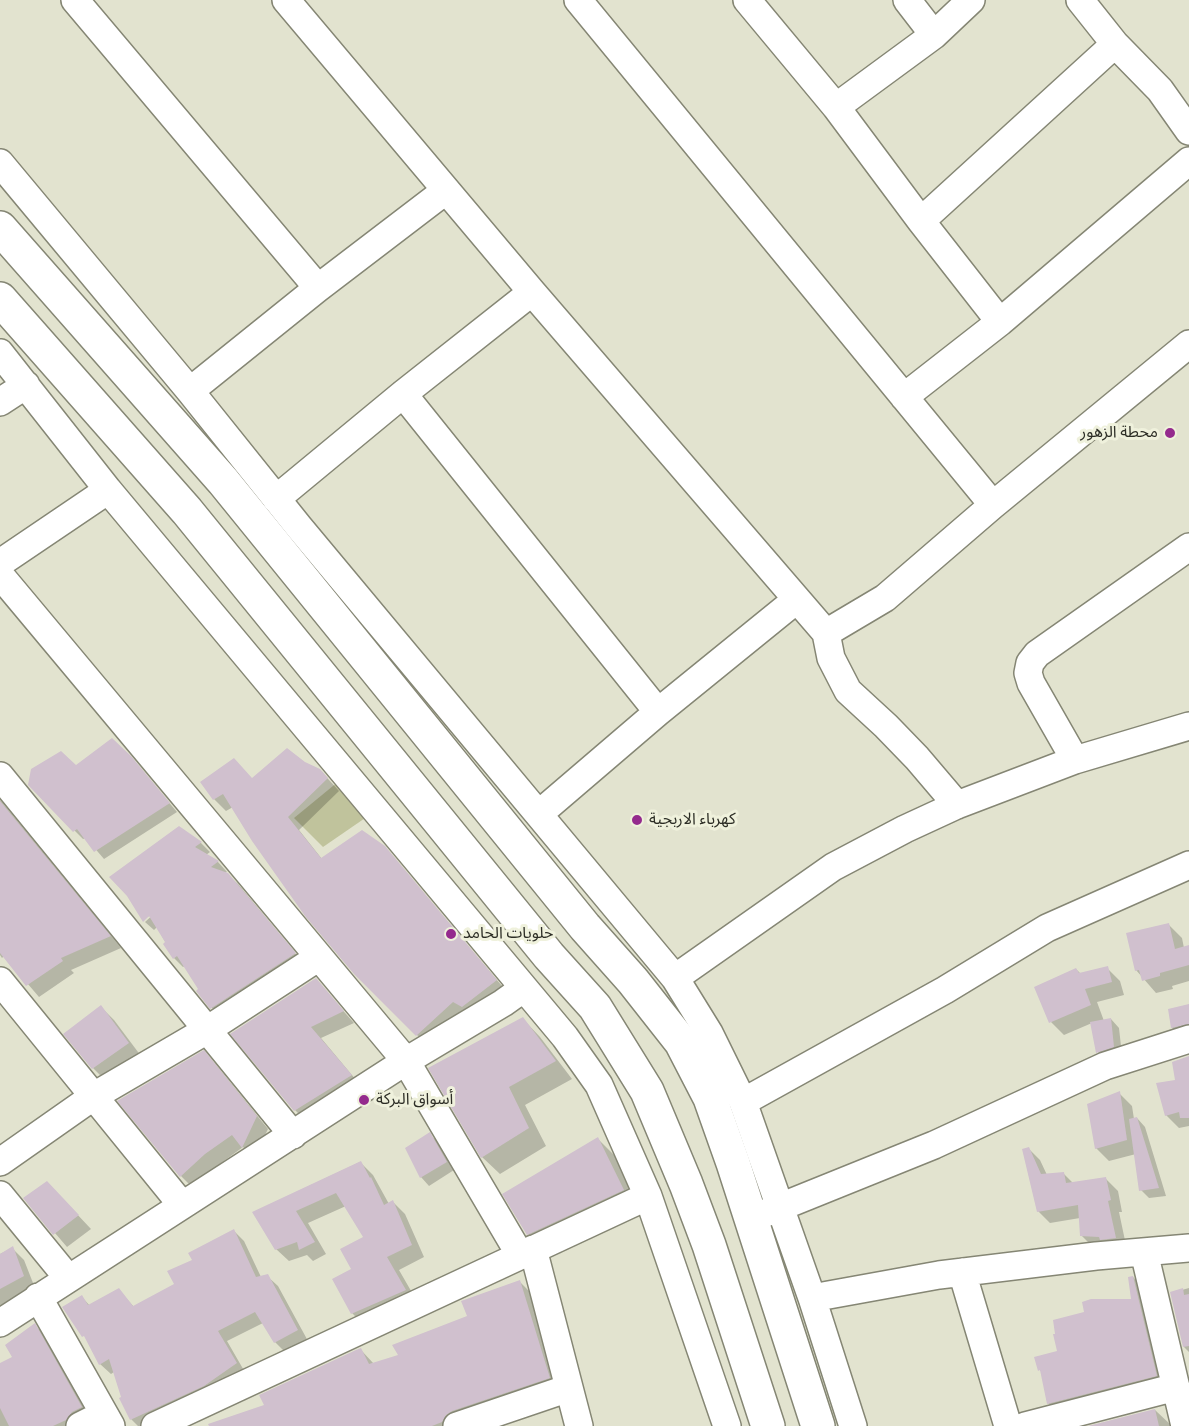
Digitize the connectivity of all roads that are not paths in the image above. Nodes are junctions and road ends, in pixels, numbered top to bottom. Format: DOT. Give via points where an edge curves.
graph roads {
  1 [pos="75,0"];
  2 [pos="285,0"];
  3 [pos="578,0"];
  4 [pos="747,0"];
  5 [pos="907,0"];
  6 [pos="971,0"];
  7 [pos="1080,0"];
  8 [pos="934,35"];
  9 [pos="1115,44"];
  10 [pos="836,106"];
  11 [pos="1189,131"];
  12 [pos="1189,161"];
  13 [pos="0,163"];
  14 [pos="446,191"];
  15 [pos="921,221"];
  16 [pos="0,228"];
  17 [pos="318,288"];
  18 [pos="532,292"];
  19 [pos="0,299"];
  20 [pos="1000,322"];
  21 [pos="1189,344"];
  22 [pos="0,353"];
  23 [pos="26,385"];
  24 [pos="190,391"];
  25 [pos="403,394"];
  26 [pos="904,397"];
  27 [pos="0,402"];
  28 [pos="108,490"];
  29 [pos="276,499"];
  30 [pos="993,506"];
  31 [pos="1189,547"];
  32 [pos="0,562"];
  33 [pos="0,575"];
  34 [pos="796,600"];
  35 [pos="826,633"];
  36 [pos="448,704"];
  37 [pos="658,712"];
  38 [pos="422,725"];
  39 [pos="1189,726"];
  40 [pos="1075,760"];
  41 [pos="0,776"];
  42 [pos="957,805"];
  43 [pos="540,813"];
  44 [pos="1189,865"];
  45 [pos="319,957"];
  46 [pos="675,978"];
  47 [pos="0,981"];
  48 [pos="524,988"];
  49 [pos="207,1030"];
  50 [pos="1189,1039"];
  51 [pos="406,1061"];
  52 [pos="94,1096"];
  53 [pos="743,1102"];
  54 [pos="293,1135"];
  55 [pos="0,1162"];
  56 [pos="0,1195"];
  57 [pos="648,1196"];
  58 [pos="182,1206"];
  59 [pos="766,1213"];
  60 [pos="1189,1248"];
  61 [pos="526,1252"];
  62 [pos="1144,1252"];
  63 [pos="962,1272"];
  64 [pos="68,1278"];
  65 [pos="38,1297"];
  66 [pos="812,1298"];
  67 [pos="0,1323"];
  68 [pos="1176,1387"];
  69 [pos="569,1388"];
  70 [pos="108,1420"];
  71 [pos="80,1426"];
  72 [pos="154,1426"];
  73 [pos="457,1426"];
  74 [pos="579,1426"];
  75 [pos="727,1426"];
  76 [pos="768,1426"];
  77 [pos="818,1426"];
  78 [pos="853,1426"];
  79 [pos="1008,1426"];
  80 [pos="1025,1426"];
  81 [pos="1185,1426"];
  1 -- 17 [label="street"];
  2 -- 14 [label="street"];
  3 -- 26 [label="street"];
  4 -- 10 [label="street"];
  5 -- 8 [label="street"];
  6 -- 8 [label="street"];
  7 -- 9 [label="street"];
  8 -- 10 [label="street"];
  9 -- 11 [label="street" via="1160,90"];
  9 -- 15 [label="street"];
  10 -- 15 [label="street"];
  12 -- 20 [label="street"];
  13 -- 24 [label="street"];
  14 -- 17 [label="street"];
  14 -- 18 [label="street"];
  15 -- 20 [label="street"];
  16 -- 38 [label="main road" via="223,481"];
  17 -- 24 [label="street"];
  18 -- 25 [label="street"];
  18 -- 34 [label="street"];
  19 -- 76 [label="main road" via="187,511 549,957 595,1007 647,1091 686,1184"];
  20 -- 26 [label="street"];
  21 -- 30 [label="street"];
  22 -- 23 [label="street"];
  23 -- 27 [label="street"];
  23 -- 28 [label="street"];
  24 -- 29 [label="street"];
  25 -- 29 [label="street"];
  25 -- 37 [label="street"];
  26 -- 30 [label="street"];
  28 -- 32 [label="street"];
  28 -- 48 [label="street"];
  29 -- 36 [label="street"];
  30 -- 35 [label="street" via="885,598"];
  31 -- 40 [label="street" via="1037,654 1030,663 1031,683"];
  33 -- 45 [label="street"];
  34 -- 35 [label="street"];
  34 -- 37 [label="street"];
  35 -- 42 [label="street" via="831,658 848,691 894,734"];
  36 -- 38 [label="street"];
  36 -- 43 [label="street"];
  37 -- 43 [label="street"];
  38 -- 59 [label="main road" via="681,1042"];
  39 -- 40 [label="street"];
  40 -- 42 [label="street"];
  41 -- 49 [label="street"];
  42 -- 46 [label="street" via="833,867"];
  43 -- 46 [label="street"];
  44 -- 53 [label="street" via="1047,928 945,990"];
  45 -- 49 [label="street"];
  45 -- 51 [label="street"];
  46 -- 53 [label="street" via="709,1033"];
  47 -- 52 [label="street"];
  48 -- 51 [label="street"];
  48 -- 57 [label="street" via="598,1085"];
  49 -- 52 [label="street"];
  49 -- 54 [label="street"];
  50 -- 59 [label="street" via="1105,1066 934,1145"];
  51 -- 54 [label="street"];
  51 -- 61 [label="street"];
  52 -- 55 [label="street"];
  52 -- 58 [label="street"];
  53 -- 59 [label="street"];
  54 -- 58 [label="street"];
  56 -- 64 [label="street"];
  57 -- 61 [label="street"];
  57 -- 75 [label="street"];
  58 -- 64 [label="street"];
  59 -- 66 [label="street"];
  59 -- 77 [label="main road"];
  60 -- 62 [label="street"];
  61 -- 69 [label="street"];
  61 -- 72 [label="street"];
  62 -- 63 [label="street"];
  62 -- 68 [label="street"];
  63 -- 66 [label="street"];
  63 -- 79 [label="street"];
  64 -- 65 [label="street"];
  65 -- 67 [label="street"];
  65 -- 70 [label="street"];
  66 -- 78 [label="street"];
  68 -- 80 [label="street"];
  68 -- 81 [label="street"];
  69 -- 73 [label="street"];
  69 -- 74 [label="street"];
  70 -- 71 [label="street"];
}
